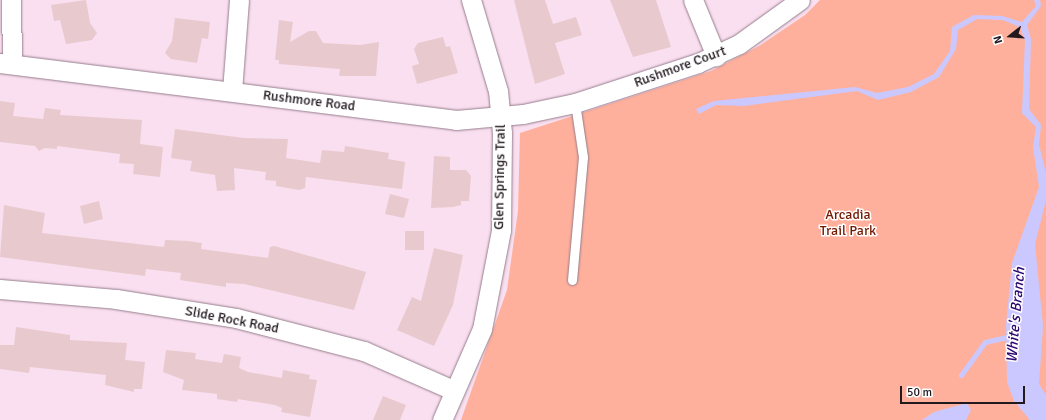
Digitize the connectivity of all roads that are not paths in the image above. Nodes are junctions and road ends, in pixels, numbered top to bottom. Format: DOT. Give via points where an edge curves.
graph roads {
  1 [pos="11,0"];
  2 [pos="239,0"];
  3 [pos="471,0"];
  4 [pos="693,0"];
  5 [pos="800,0"];
  6 [pos="716,56"];
  7 [pos="6,64"];
  8 [pos="616,89"];
  9 [pos="232,91"];
  10 [pos="575,103"];
  11 [pos="500,116"];
  12 [pos="572,280"];
  13 [pos="0,289"];
  14 [pos="455,390"];
  15 [pos="442,420"];
  1 -- 7 [label="street"];
  2 -- 9 [label="street"];
  3 -- 11 [label="street, Glen Springs Trail" via="490,59"];
  4 -- 6 [label="street"];
  5 -- 6 [label="street, Rushmore Court" via="739,44"];
  6 -- 8 [label="street, Rushmore Court"];
  7 -- 9 [label="street, Rushmore Road"];
  8 -- 10 [label="street, Rushmore Road"];
  9 -- 11 [label="street, Rushmore Road" via="456,120"];
  10 -- 11 [label="street, Rushmore Road"];
  10 -- 12 [label="lane" via="583,157"];
  11 -- 14 [label="street, Glen Springs Trail" via="502,205 496,257 482,329"];
  13 -- 14 [label="street, Slide Rock Road" via="116,300 236,318 364,351"];
  14 -- 15 [label="street, Glen Springs Trail"];
}
